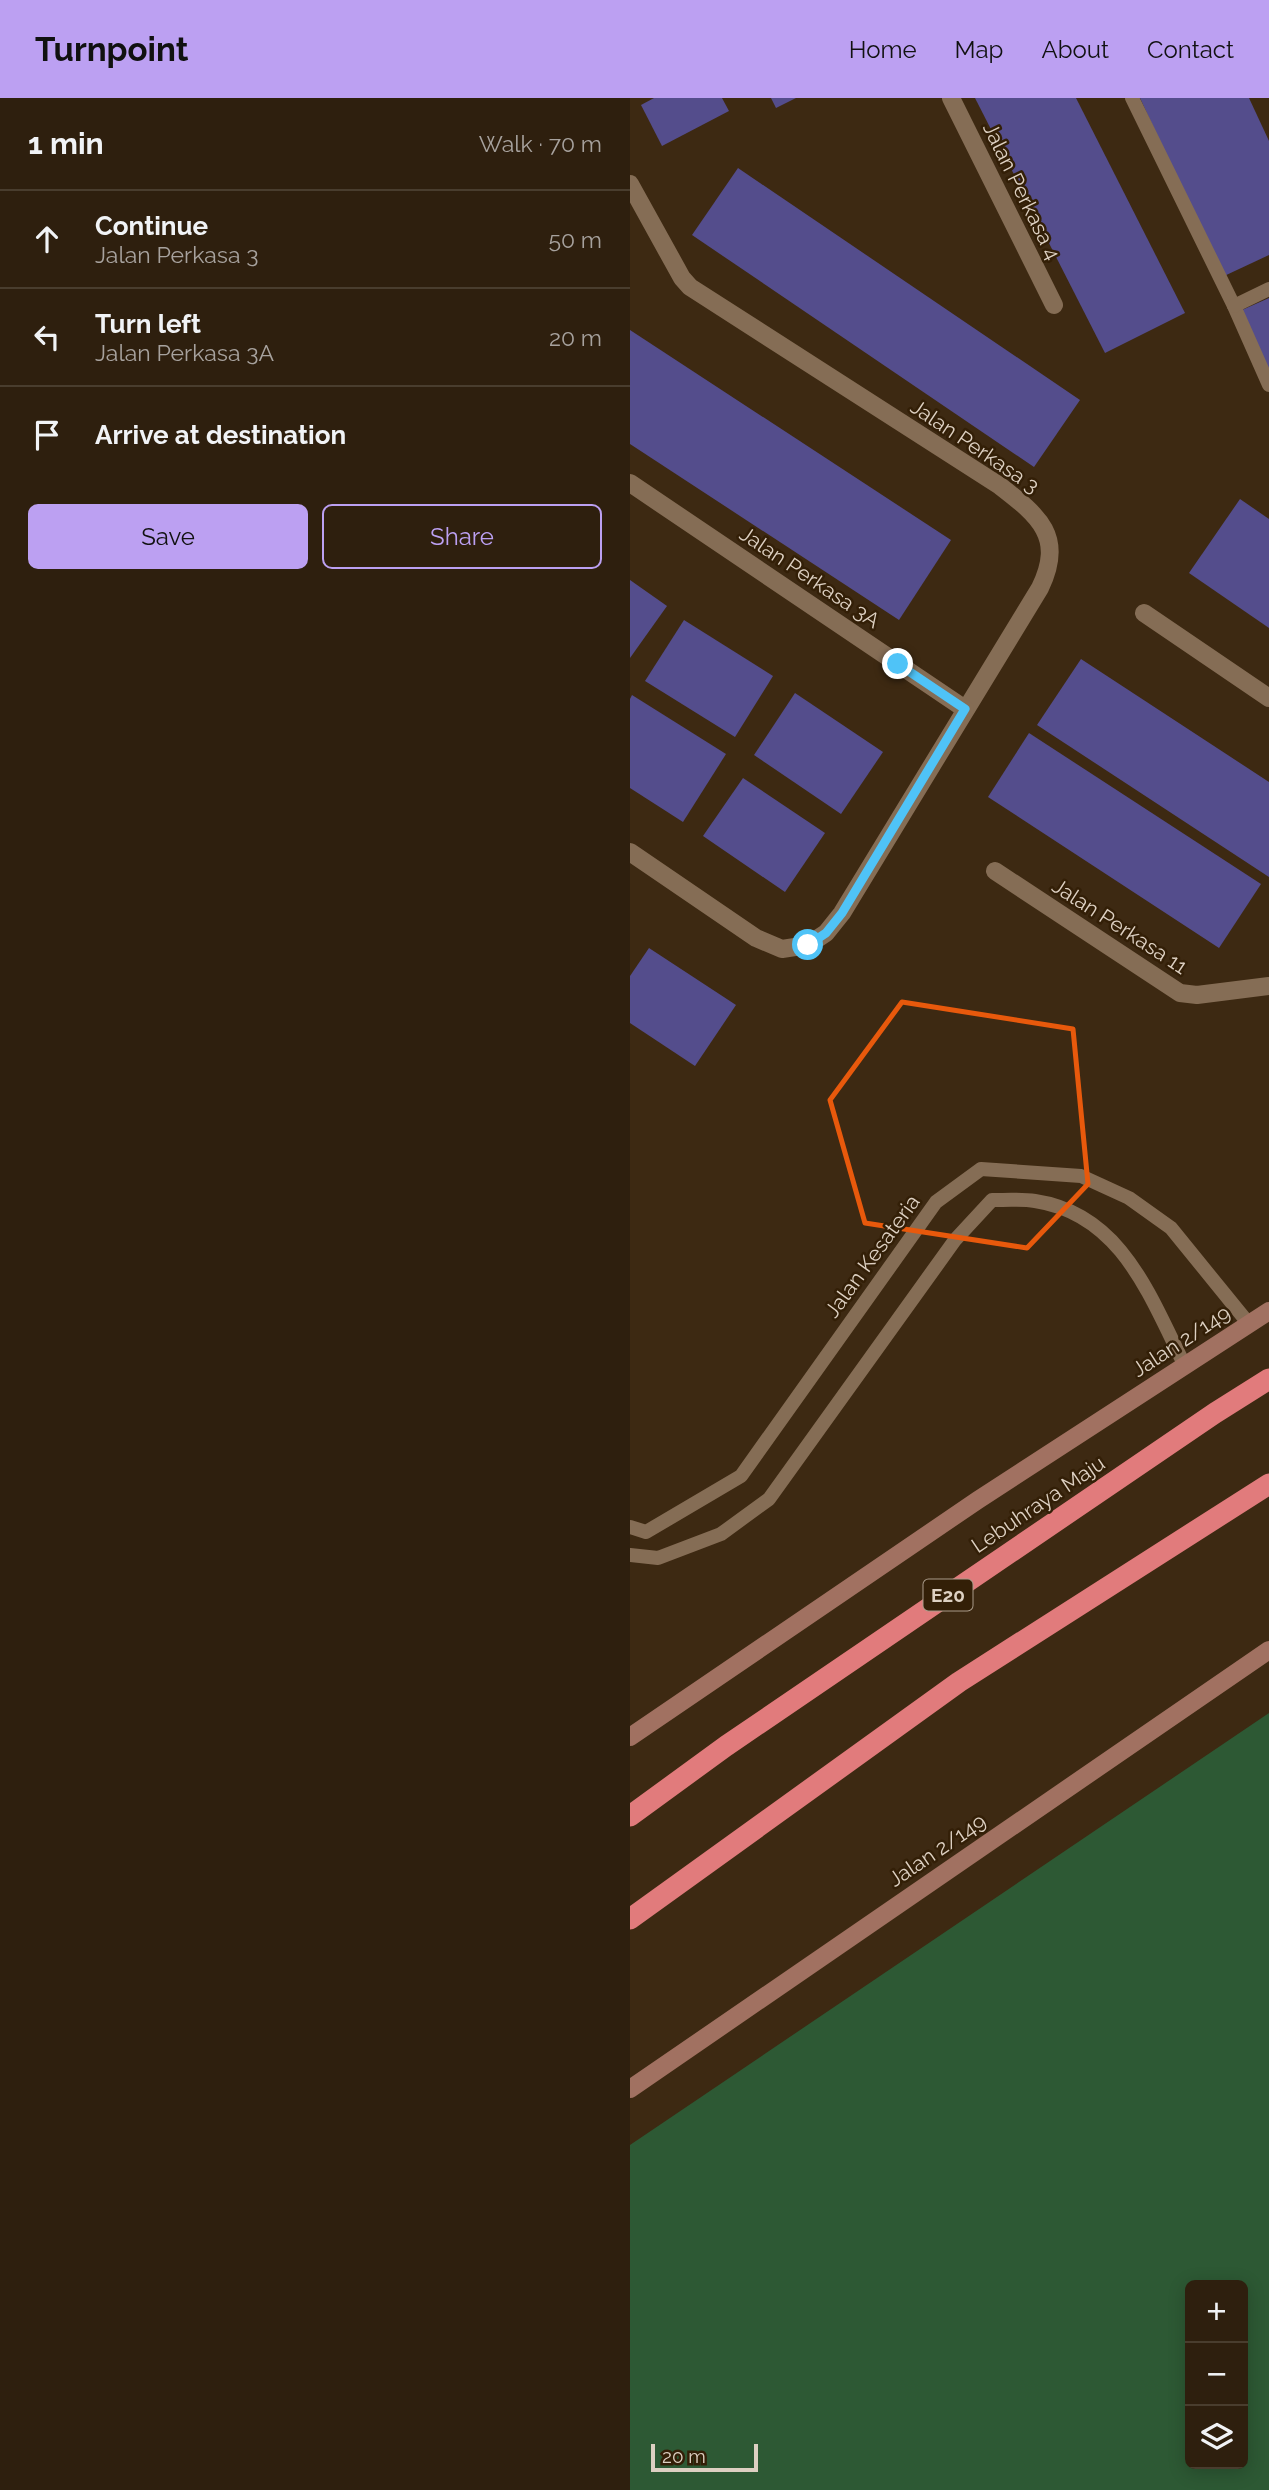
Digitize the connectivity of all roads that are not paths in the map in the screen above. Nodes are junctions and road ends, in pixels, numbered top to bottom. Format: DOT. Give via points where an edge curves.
graph roads {
  1 [pos="950,98"];
  2 [pos="1132,98"];
  3 [pos="630,184"];
  4 [pos="1269,289"];
  5 [pos="1054,305"];
  6 [pos="1234,306"];
  7 [pos="1269,385"];
  8 [pos="630,483"];
  9 [pos="1144,612"];
  10 [pos="1269,698"];
  11 [pos="965,709"];
  12 [pos="630,852"];
  13 [pos="995,871"];
  14 [pos="1269,986"];
  15 [pos="1269,1311"];
  16 [pos="1249,1324"];
  17 [pos="1185,1366"];
  18 [pos="1269,1379"];
  19 [pos="1269,1484"];
  20 [pos="630,1527"];
  21 [pos="630,1555"];
  22 [pos="1269,1650"];
  23 [pos="630,1737"];
  24 [pos="630,1816"];
  25 [pos="630,1919"];
  26 [pos="630,2089"];
  1 -- 5 [label="street, Jalan Perkasa 4"];
  2 -- 6 [label="lane"];
  3 -- 11 [label="street, Jalan Perkasa 3" via="690,287 1000,486 1028,507 1043,526 1051,552 1049,570"];
  4 -- 6 [label="lane"];
  6 -- 7 [label="lane"];
  8 -- 11 [label="street, Jalan Perkasa 3A"];
  9 -- 10 [label="street"];
  11 -- 12 [label="street, Jalan Perkasa 3" via="842,913 826,933 808,945 782,949 756,938"];
  13 -- 14 [label="street, Jalan Perkasa 11" via="1180,993"];
  15 -- 16 [label="main road, Jalan 2/149"];
  16 -- 17 [label="main road, Jalan 2/149"];
  16 -- 20 [label="lane, Jalan Kesateria" via="1171,1228 1129,1198 1082,1176 981,1169 936,1202 741,1476 646,1532"];
  17 -- 21 [label="lane" via="1137,1270 1107,1234 1071,1210 1035,1201 992,1200 955,1240 769,1499 721,1534 658,1558"];
  17 -- 23 [label="main road, Jalan 2/149" via="978,1500"];
  18 -- 24 [label="highway, Lebuhraya Maju / E20"];
  19 -- 25 [label="highway" via="959,1682"];
  22 -- 26 [label="main road, Jalan 2/149"];
}
